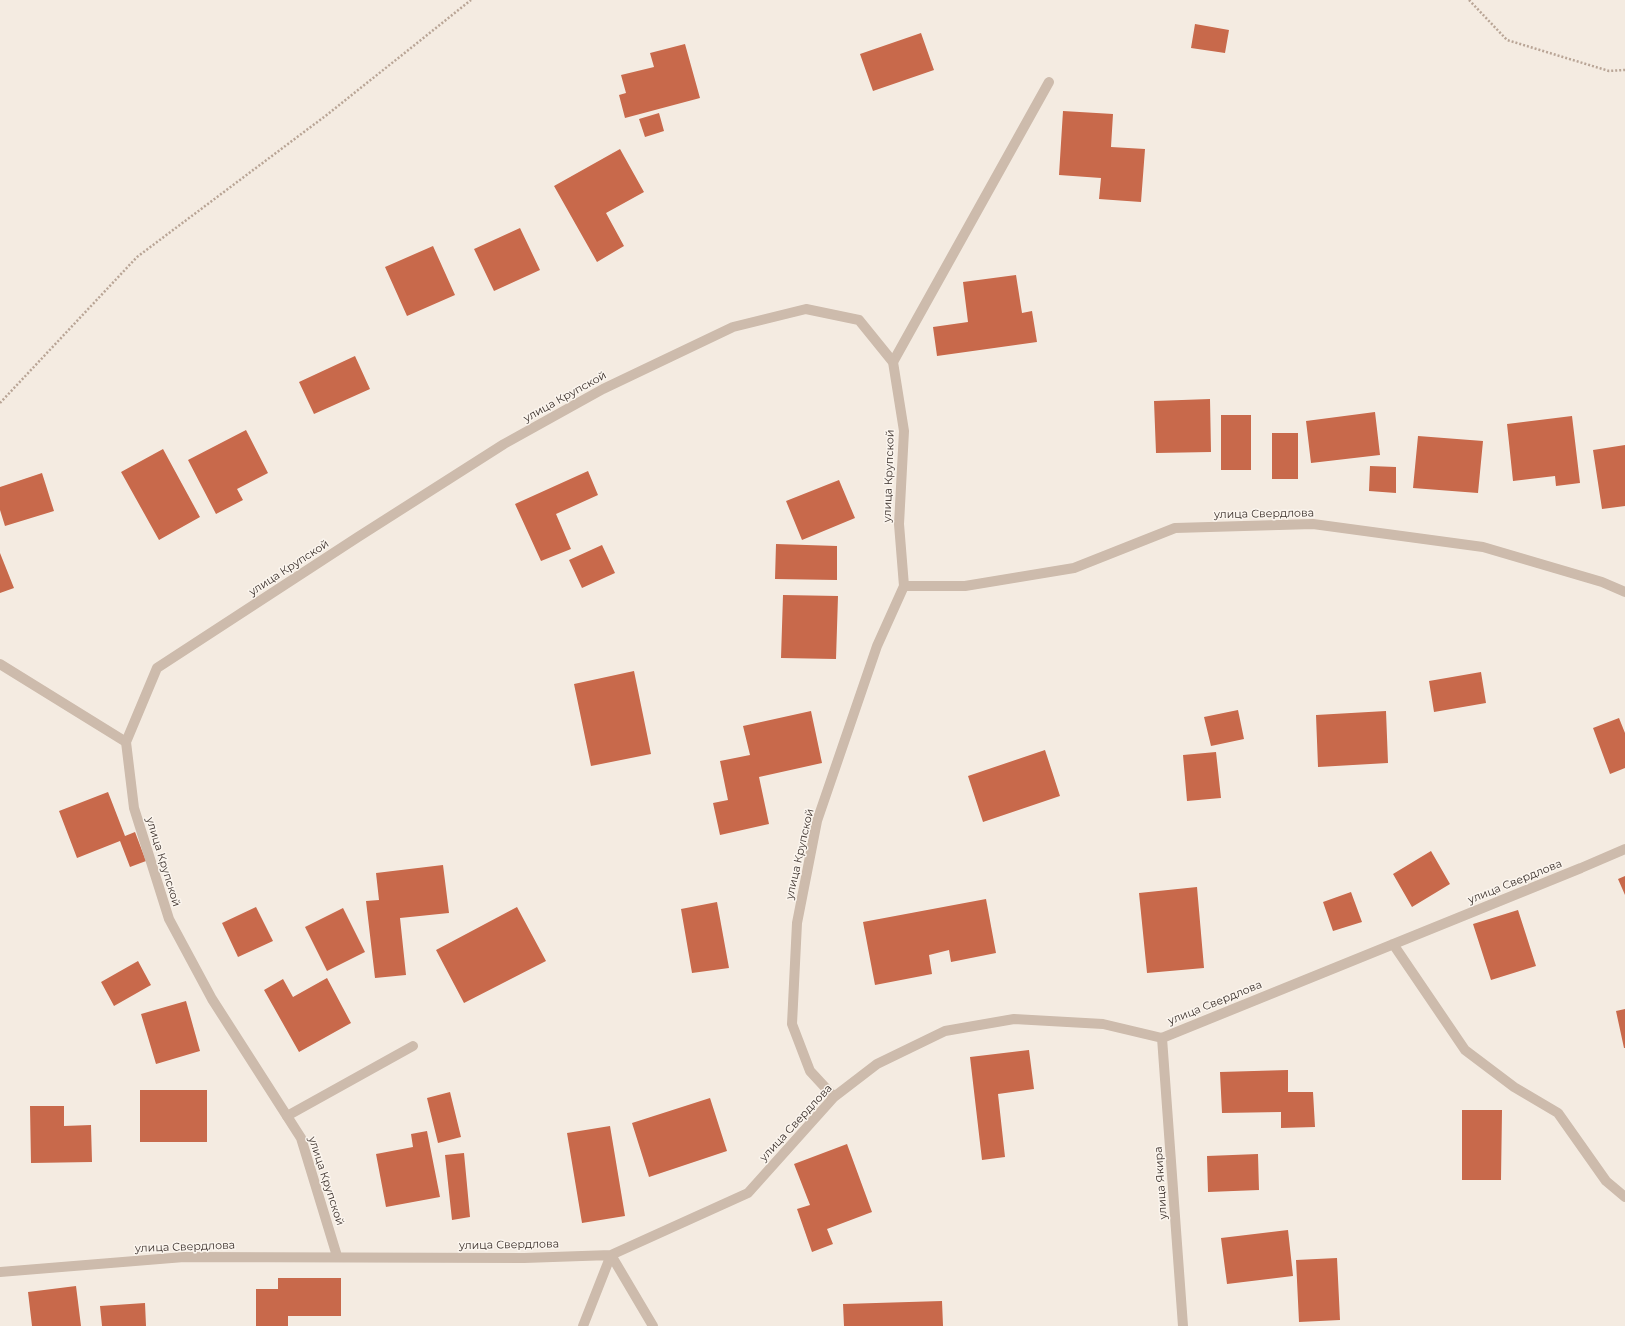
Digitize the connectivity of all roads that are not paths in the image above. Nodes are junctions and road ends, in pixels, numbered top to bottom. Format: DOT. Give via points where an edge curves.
graph roads {
  1 [pos="1049,82"];
  2 [pos="893,362"];
  3 [pos="904,586"];
  4 [pos="1625,592"];
  5 [pos="0,664"];
  6 [pos="126,742"];
  7 [pos="1625,848"];
  8 [pos="1393,944"];
  9 [pos="1162,1038"];
  10 [pos="413,1046"];
  11 [pos="834,1097"];
  12 [pos="287,1116"];
  13 [pos="1625,1197"];
  14 [pos="611,1255"];
  15 [pos="337,1256"];
  16 [pos="0,1272"];
  17 [pos="583,1326"];
  18 [pos="653,1326"];
  19 [pos="1184,1326"];
  1 -- 2 [label="street"];
  2 -- 3 [label="street, улица Крупской" via="904,431 899,524"];
  2 -- 6 [label="street, улица Крупской" via="859,320 806,309 733,327 603,389 504,444 158,668"];
  3 -- 4 [label="street, улица Свердлова" via="965,586 1074,568 1175,528 1314,524 1483,548 1602,582"];
  3 -- 11 [label="street, улица Крупской" via="877,646 817,821 797,923 792,1024 810,1072"];
  5 -- 6 [label="street"];
  6 -- 12 [label="street, улица Крупской" via="134,808 169,919 212,999"];
  7 -- 8 [label="street, улица Свердлова"];
  8 -- 9 [label="street, улица Свердлова"];
  8 -- 13 [label="street" via="1465,1050 1514,1087 1558,1114 1606,1181"];
  9 -- 11 [label="street, улица Свердлова" via="1103,1024 1014,1019 945,1031 877,1064"];
  9 -- 19 [label="street, улица Якира"];
  10 -- 12 [label="street"];
  11 -- 14 [label="street, улица Свердлова" via="748,1193"];
  12 -- 15 [label="street, улица Крупской" via="301,1138"];
  14 -- 15 [label="street, улица Свердлова" via="524,1258"];
  14 -- 17 [label="street"];
  14 -- 18 [label="street"];
  15 -- 16 [label="street, улица Свердлова" via="184,1257"];
}
